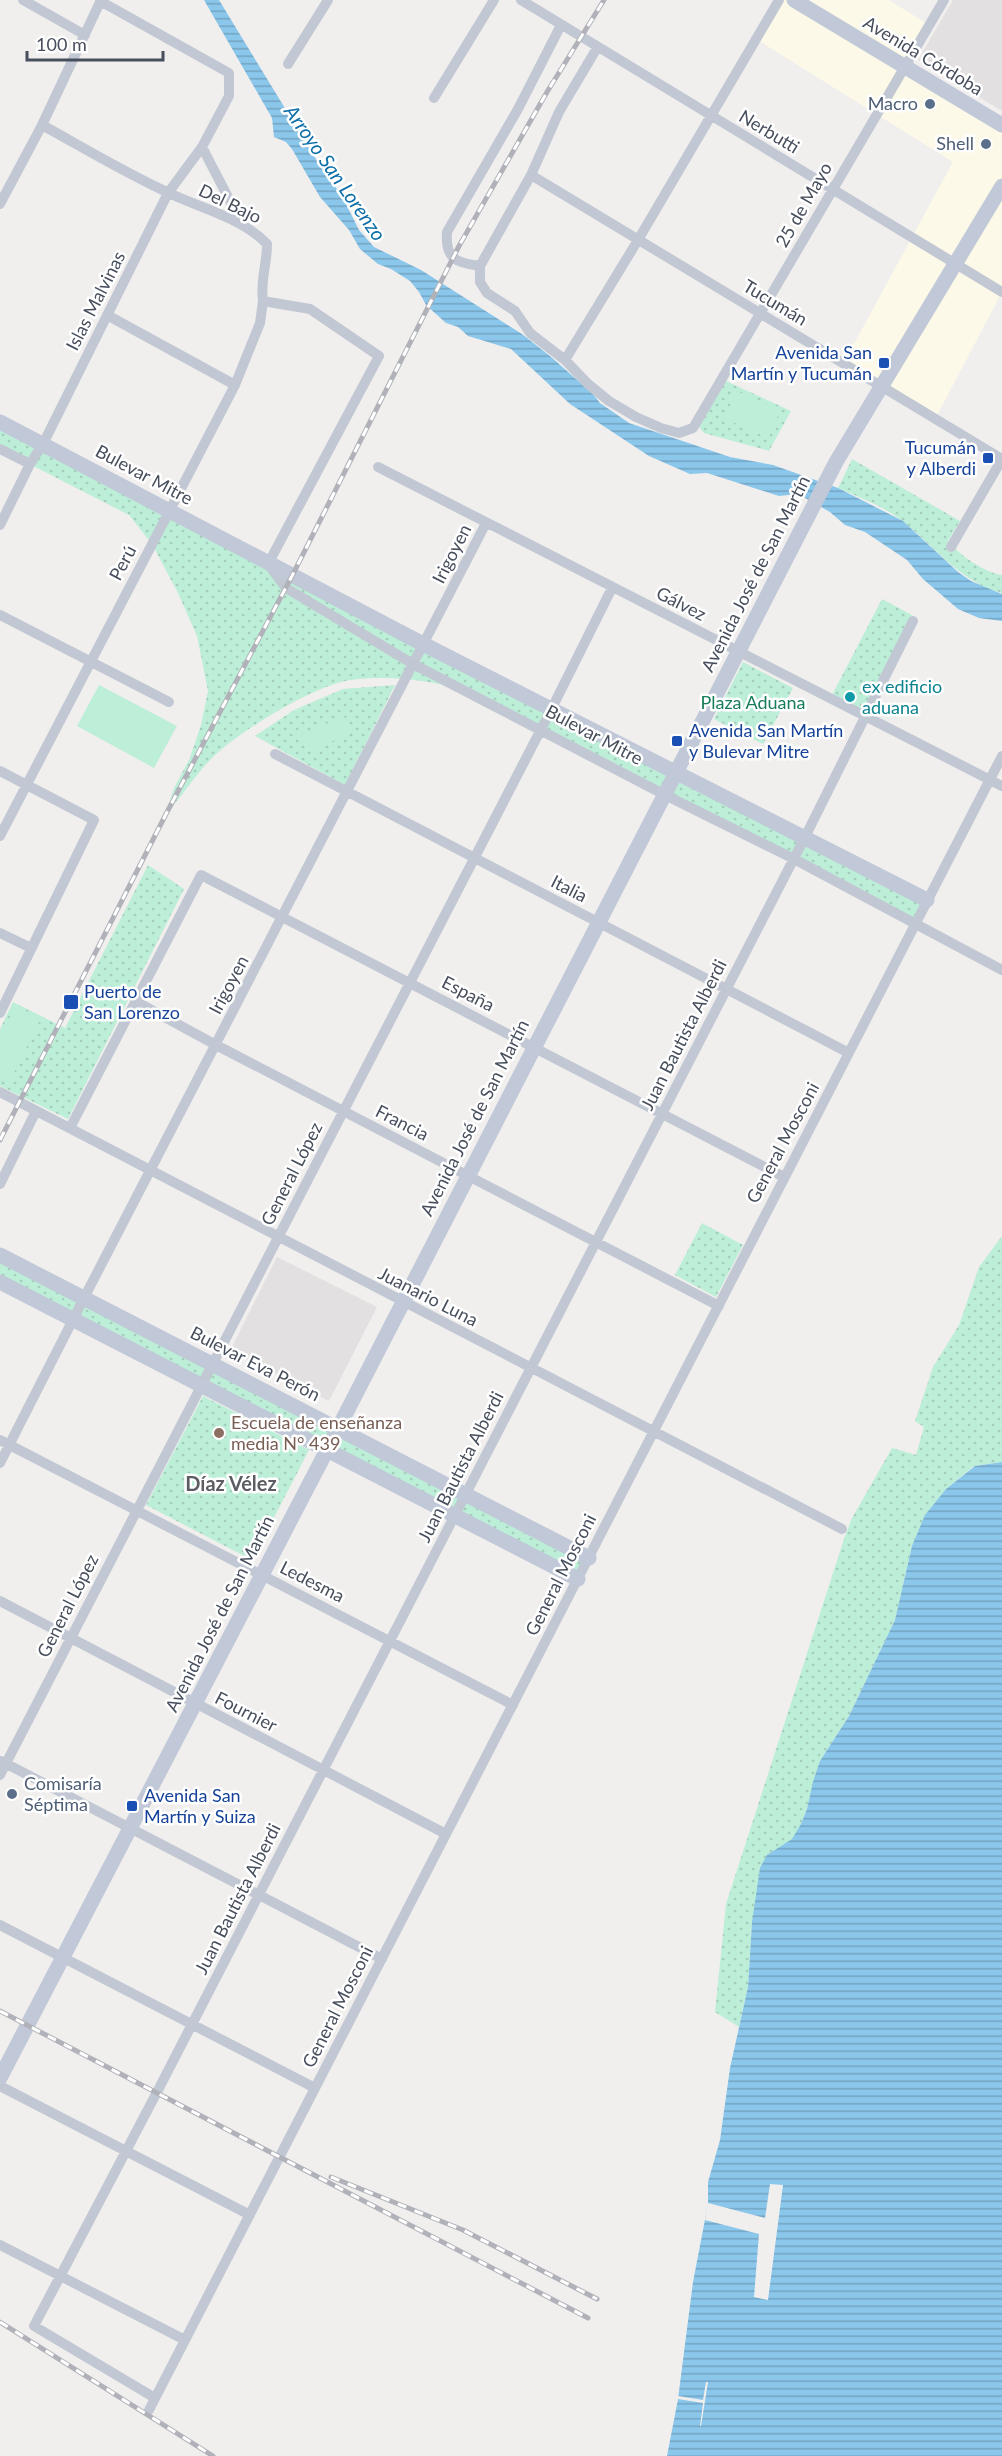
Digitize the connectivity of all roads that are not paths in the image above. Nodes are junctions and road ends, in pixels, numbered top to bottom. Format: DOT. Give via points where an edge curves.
graph roads {
  1 [pos="23,0"];
  2 [pos="328,0"];
  3 [pos="494,0"];
  4 [pos="520,0"];
  5 [pos="779,0"];
  6 [pos="794,0"];
  7 [pos="944,0"];
  8 [pos="100,1"];
  9 [pos="561,25"];
  10 [pos="85,35"];
  11 [pos="597,48"];
  12 [pos="288,64"];
  13 [pos="904,68"];
  14 [pos="434,98"];
  15 [pos="710,116"];
  16 [pos="42,125"];
  17 [pos="1002,126"];
  18 [pos="202,147"];
  19 [pos="531,175"];
  20 [pos="1002,186"];
  21 [pos="832,189"];
  22 [pos="168,193"];
  23 [pos="0,204"];
  24 [pos="242,224"];
  25 [pos="638,240"];
  26 [pos="956,264"];
  27 [pos="480,266"];
  28 [pos="1002,292"];
  29 [pos="262,301"];
  30 [pos="760,313"];
  31 [pos="107,315"];
  32 [pos="565,360"];
  33 [pos="235,385"];
  34 [pos="880,386"];
  35 [pos="0,422"];
  36 [pos="43,444"];
  37 [pos="0,449"];
  38 [pos="1002,459"];
  39 [pos="30,464"];
  40 [pos="378,467"];
  41 [pos="170,510"];
  42 [pos="486,523"];
  43 [pos="0,525"];
  44 [pos="951,547"];
  45 [pos="268,564"];
  46 [pos="612,588"];
  47 [pos="0,615"];
  48 [pos="913,621"];
  49 [pos="423,644"];
  50 [pos="738,652"];
  51 [pos="91,662"];
  52 [pos="413,664"];
  53 [pos="169,702"];
  54 [pos="551,710"];
  55 [pos="865,717"];
  56 [pos="540,729"];
  57 [pos="275,754"];
  58 [pos="1002,756"];
  59 [pos="0,771"];
  60 [pos="676,773"];
  61 [pos="989,780"];
  62 [pos="27,785"];
  63 [pos="1002,786"];
  64 [pos="347,792"];
  65 [pos="665,795"];
  66 [pos="0,836"];
  67 [pos="804,840"];
  68 [pos="474,857"];
  69 [pos="794,859"];
  70 [pos="927,900"];
  71 [pos="283,917"];
  72 [pos="598,922"];
  73 [pos="914,924"];
  74 [pos="0,933"];
  75 [pos="31,948"];
  76 [pos="1002,970"];
  77 [pos="409,983"];
  78 [pos="726,989"];
  79 [pos="135,1000"];
  80 [pos="0,1012"];
  81 [pos="216,1045"];
  82 [pos="534,1047"];
  83 [pos="849,1053"];
  84 [pos="0,1092"];
  85 [pos="36,1111"];
  86 [pos="343,1111"];
  87 [pos="662,1113"];
  88 [pos="70,1128"];
  89 [pos="151,1170"];
  90 [pos="468,1175"];
  91 [pos="784,1177"];
  92 [pos="0,1185"];
  93 [pos="278,1237"];
  94 [pos="595,1242"];
  95 [pos="0,1255"];
  96 [pos="0,1282"];
  97 [pos="84,1298"];
  98 [pos="402,1302"];
  99 [pos="719,1306"];
  100 [pos="73,1319"];
  101 [pos="212,1364"];
  102 [pos="530,1368"];
  103 [pos="201,1385"];
  104 [pos="338,1428"];
  105 [pos="653,1432"];
  106 [pos="5,1442"];
  107 [pos="327,1450"];
  108 [pos="0,1463"];
  109 [pos="466,1494"];
  110 [pos="135,1510"];
  111 [pos="454,1515"];
  112 [pos="842,1529"];
  113 [pos="589,1558"];
  114 [pos="262,1575"];
  115 [pos="578,1579"];
  116 [pos="0,1601"];
  117 [pos="71,1638"];
  118 [pos="390,1641"];
  119 [pos="195,1704"];
  120 [pos="513,1705"];
  121 [pos="3,1762"];
  122 [pos="323,1770"];
  123 [pos="0,1775"];
  124 [pos="130,1828"];
  125 [pos="446,1834"];
  126 [pos="259,1895"];
  127 [pos="0,1926"];
  128 [pos="63,1958"];
  129 [pos="382,1959"];
  130 [pos="192,2024"];
  131 [pos="0,2078"];
  132 [pos="0,2086"];
  133 [pos="315,2088"];
  134 [pos="126,2152"];
  135 [pos="250,2214"];
  136 [pos="0,2245"];
  137 [pos="60,2277"];
  138 [pos="185,2340"];
  139 [pos="155,2398"];
  140 [pos="149,2410"];
  1 -- 10 [label="street"];
  2 -- 12 [label="street"];
  3 -- 14 [label="street"];
  4 -- 9 [label="street, Nerbutti"];
  5 -- 15 [label="street"];
  6 -- 13 [label="main road, Avenida Córdoba"];
  7 -- 13 [label="street, 25 de Mayo"];
  8 -- 10 [label="street"];
  8 -- 18 [label="street, Islas Malvinas" via="229,74 229,96"];
  9 -- 11 [label="street, Nerbutti"];
  9 -- 27 [label="street" via="447,232 449,254"];
  10 -- 16 [label="street"];
  11 -- 15 [label="street, Nerbutti"];
  11 -- 19 [label="street" via="560,112"];
  13 -- 17 [label="main road, Avenida Córdoba"];
  13 -- 21 [label="street, 25 de Mayo"];
  15 -- 21 [label="street, Nerbutti"];
  15 -- 25 [label="street"];
  16 -- 22 [label="street, Del Bajo"];
  16 -- 23 [label="street"];
  18 -- 22 [label="street, Islas Malvinas"];
  18 -- 24 [label="street"];
  19 -- 25 [label="street, Tucumán"];
  19 -- 27 [label="street"];
  20 -- 26 [label="main road, Avenida José de San Martín"];
  21 -- 26 [label="street, Nerbutti"];
  21 -- 30 [label="street, 25 de Mayo"];
  22 -- 24 [label="street, Del Bajo"];
  22 -- 31 [label="street, Islas Malvinas"];
  24 -- 29 [label="street, Del Bajo" via="267,244 260,284"];
  25 -- 30 [label="street, Tucumán"];
  25 -- 32 [label="street"];
  26 -- 28 [label="street, Nerbutti"];
  26 -- 34 [label="main road, Avenida José de San Martín"];
  27 -- 32 [label="street" via="480,282 487,293 515,311 530,333"];
  29 -- 33 [label="street, Perú" via="260,323"];
  29 -- 45 [label="street" via="310,309 379,356"];
  30 -- 32 [label="street, 25 de Mayo" via="693,428 679,433 636,417 595,389"];
  30 -- 34 [label="street, Tucumán"];
  31 -- 33 [label="street"];
  31 -- 36 [label="street, Islas Malvinas"];
  33 -- 41 [label="street, Perú"];
  34 -- 38 [label="street, Tucumán"];
  34 -- 50 [label="main road, Avenida José de San Martín" via="836,462"];
  35 -- 36 [label="main road, Bulevar Mitre"];
  36 -- 39 [label="street, Islas Malvinas"];
  36 -- 41 [label="main road, Bulevar Mitre"];
  37 -- 39 [label="street"];
  38 -- 44 [label="street"];
  39 -- 43 [label="street, Islas Malvinas"];
  40 -- 42 [label="street, Gálvez"];
  41 -- 45 [label="main road, Bulevar Mitre"];
  41 -- 51 [label="street, Perú"];
  42 -- 46 [label="street, Gálvez"];
  42 -- 49 [label="street, Irigoyen"];
  45 -- 49 [label="main road, Bulevar Mitre"];
  45 -- 52 [label="street, Bulevar Mitre" via="286,588"];
  46 -- 50 [label="street, Gálvez"];
  46 -- 54 [label="street, General López"];
  47 -- 51 [label="street"];
  48 -- 55 [label="street, Juan Bautista Alberdi"];
  49 -- 52 [label="street, Irigoyen"];
  49 -- 54 [label="main road, Bulevar Mitre"];
  50 -- 55 [label="street, Gálvez"];
  50 -- 60 [label="main road, Avenida José de San Martín"];
  51 -- 53 [label="street"];
  51 -- 62 [label="street, Perú"];
  52 -- 56 [label="street, Bulevar Mitre"];
  52 -- 64 [label="street, Irigoyen"];
  54 -- 56 [label="street, General López"];
  54 -- 60 [label="main road, Bulevar Mitre"];
  55 -- 61 [label="street, Gálvez"];
  55 -- 67 [label="street, Juan Bautista Alberdi"];
  56 -- 65 [label="street, Bulevar Mitre"];
  56 -- 68 [label="street, General López"];
  57 -- 64 [label="street, Italia"];
  58 -- 61 [label="street, General Mosconi"];
  59 -- 62 [label="street"];
  60 -- 65 [label="main road, Avenida José de San Martín"];
  60 -- 67 [label="main road, Bulevar Mitre"];
  61 -- 63 [label="street, Gálvez"];
  61 -- 70 [label="street, General Mosconi"];
  62 -- 66 [label="street, Perú"];
  62 -- 75 [label="street" via="94,820"];
  64 -- 68 [label="street, Italia"];
  64 -- 71 [label="street, Irigoyen"];
  65 -- 69 [label="street, Bulevar Mitre"];
  65 -- 72 [label="main road, Avenida José de San Martín"];
  67 -- 69 [label="street, Juan Bautista Alberdi"];
  67 -- 70 [label="main road, Bulevar Mitre"];
  68 -- 72 [label="street, Italia"];
  68 -- 77 [label="street, General López"];
  69 -- 73 [label="street, Bulevar Mitre"];
  69 -- 78 [label="street, Juan Bautista Alberdi"];
  70 -- 73 [label="street, General Mosconi"];
  71 -- 77 [label="street, España"];
  71 -- 79 [label="street, España" via="201,875"];
  71 -- 81 [label="street, Irigoyen"];
  72 -- 78 [label="street, Italia"];
  72 -- 82 [label="main road, Avenida José de San Martín"];
  73 -- 76 [label="street, Bulevar Mitre"];
  73 -- 83 [label="street, General Mosconi"];
  74 -- 75 [label="street"];
  75 -- 80 [label="street"];
  77 -- 82 [label="street, España"];
  77 -- 86 [label="street, General López"];
  78 -- 83 [label="street, Italia"];
  78 -- 87 [label="street, Juan Bautista Alberdi"];
  79 -- 81 [label="street, Francia"];
  79 -- 88 [label="street"];
  81 -- 86 [label="street, Francia"];
  81 -- 89 [label="street, Irigoyen"];
  82 -- 87 [label="street, España"];
  82 -- 90 [label="main road, Avenida José de San Martín"];
  83 -- 91 [label="street, General Mosconi"];
  84 -- 85 [label="street, Juanario Luna"];
  85 -- 88 [label="street, Juanario Luna"];
  85 -- 92 [label="street"];
  86 -- 90 [label="street, Francia"];
  86 -- 93 [label="street, General López"];
  87 -- 91 [label="street, España"];
  87 -- 94 [label="street, Juan Bautista Alberdi"];
  88 -- 89 [label="street, Juanario Luna"];
  89 -- 93 [label="street, Juanario Luna"];
  89 -- 97 [label="street, Irigoyen"];
  90 -- 94 [label="street, Francia"];
  90 -- 98 [label="main road, Avenida José de San Martín"];
  91 -- 99 [label="street, General Mosconi"];
  93 -- 98 [label="street, Juanario Luna"];
  93 -- 101 [label="street, General López"];
  94 -- 99 [label="street, Francia"];
  94 -- 102 [label="street, Juan Bautista Alberdi"];
  95 -- 97 [label="main road, Bulevar Eva Perón"];
  96 -- 100 [label="main road"];
  97 -- 100 [label="street, Irigoyen"];
  97 -- 101 [label="main road, Bulevar Eva Perón"];
  98 -- 102 [label="street, Juanario Luna"];
  98 -- 104 [label="main road, Avenida José de San Martín"];
  99 -- 105 [label="street, General Mosconi"];
  100 -- 103 [label="main road"];
  100 -- 106 [label="street, Irigoyen"];
  101 -- 103 [label="street, General López"];
  101 -- 104 [label="main road, Bulevar Eva Perón"];
  102 -- 105 [label="street, Juanario Luna"];
  102 -- 109 [label="street, Juan Bautista Alberdi"];
  103 -- 107 [label="main road"];
  103 -- 110 [label="street, General López"];
  104 -- 107 [label="main road, Avenida José de San Martín"];
  104 -- 109 [label="main road, Bulevar Eva Perón"];
  105 -- 112 [label="street, Juanario Luna"];
  105 -- 113 [label="street, General Mosconi"];
  106 -- 108 [label="street, Irigoyen"];
  106 -- 110 [label="street, Ledesma"];
  107 -- 111 [label="main road"];
  107 -- 114 [label="main road, Avenida José de San Martín"];
  109 -- 111 [label="street, Juan Bautista Alberdi"];
  109 -- 113 [label="main road, Bulevar Eva Perón"];
  110 -- 114 [label="street, Ledesma"];
  110 -- 117 [label="street, General López"];
  111 -- 115 [label="main road"];
  111 -- 118 [label="street, Juan Bautista Alberdi"];
  113 -- 115 [label="street, General Mosconi"];
  114 -- 118 [label="street, Ledesma"];
  114 -- 119 [label="main road, Avenida José de San Martín"];
  115 -- 120 [label="street, General Mosconi"];
  116 -- 117 [label="street, Fournier"];
  117 -- 119 [label="street, Fournier"];
  117 -- 121 [label="street, General López"];
  118 -- 120 [label="street, Ledesma"];
  118 -- 122 [label="street, Juan Bautista Alberdi"];
  119 -- 122 [label="street, Fournier"];
  119 -- 124 [label="main road, Avenida José de San Martín"];
  120 -- 125 [label="street, General Mosconi"];
  121 -- 123 [label="street, General López"];
  121 -- 124 [label="street"];
  122 -- 125 [label="street, Fournier"];
  122 -- 126 [label="street, Juan Bautista Alberdi"];
  124 -- 126 [label="street"];
  124 -- 128 [label="main road, Avenida José de San Martín"];
  125 -- 129 [label="street, General Mosconi"];
  126 -- 129 [label="street"];
  126 -- 130 [label="street, Juan Bautista Alberdi"];
  127 -- 128 [label="street"];
  128 -- 130 [label="street"];
  128 -- 131 [label="main road, Avenida José de San Martín"];
  129 -- 133 [label="street, General Mosconi"];
  130 -- 133 [label="street"];
  130 -- 134 [label="street, Juan Bautista Alberdi"];
  132 -- 134 [label="street"];
  133 -- 135 [label="street, General Mosconi"];
  134 -- 135 [label="street"];
  134 -- 137 [label="street, Juan Bautista Alberdi"];
  135 -- 138 [label="street, General Mosconi"];
  136 -- 137 [label="street"];
  137 -- 138 [label="street"];
  137 -- 139 [label="street, Juan Bautista Alberdi" via="34,2326"];
  138 -- 139 [label="street, General Mosconi"];
  139 -- 140 [label="street, General Mosconi"];
}
